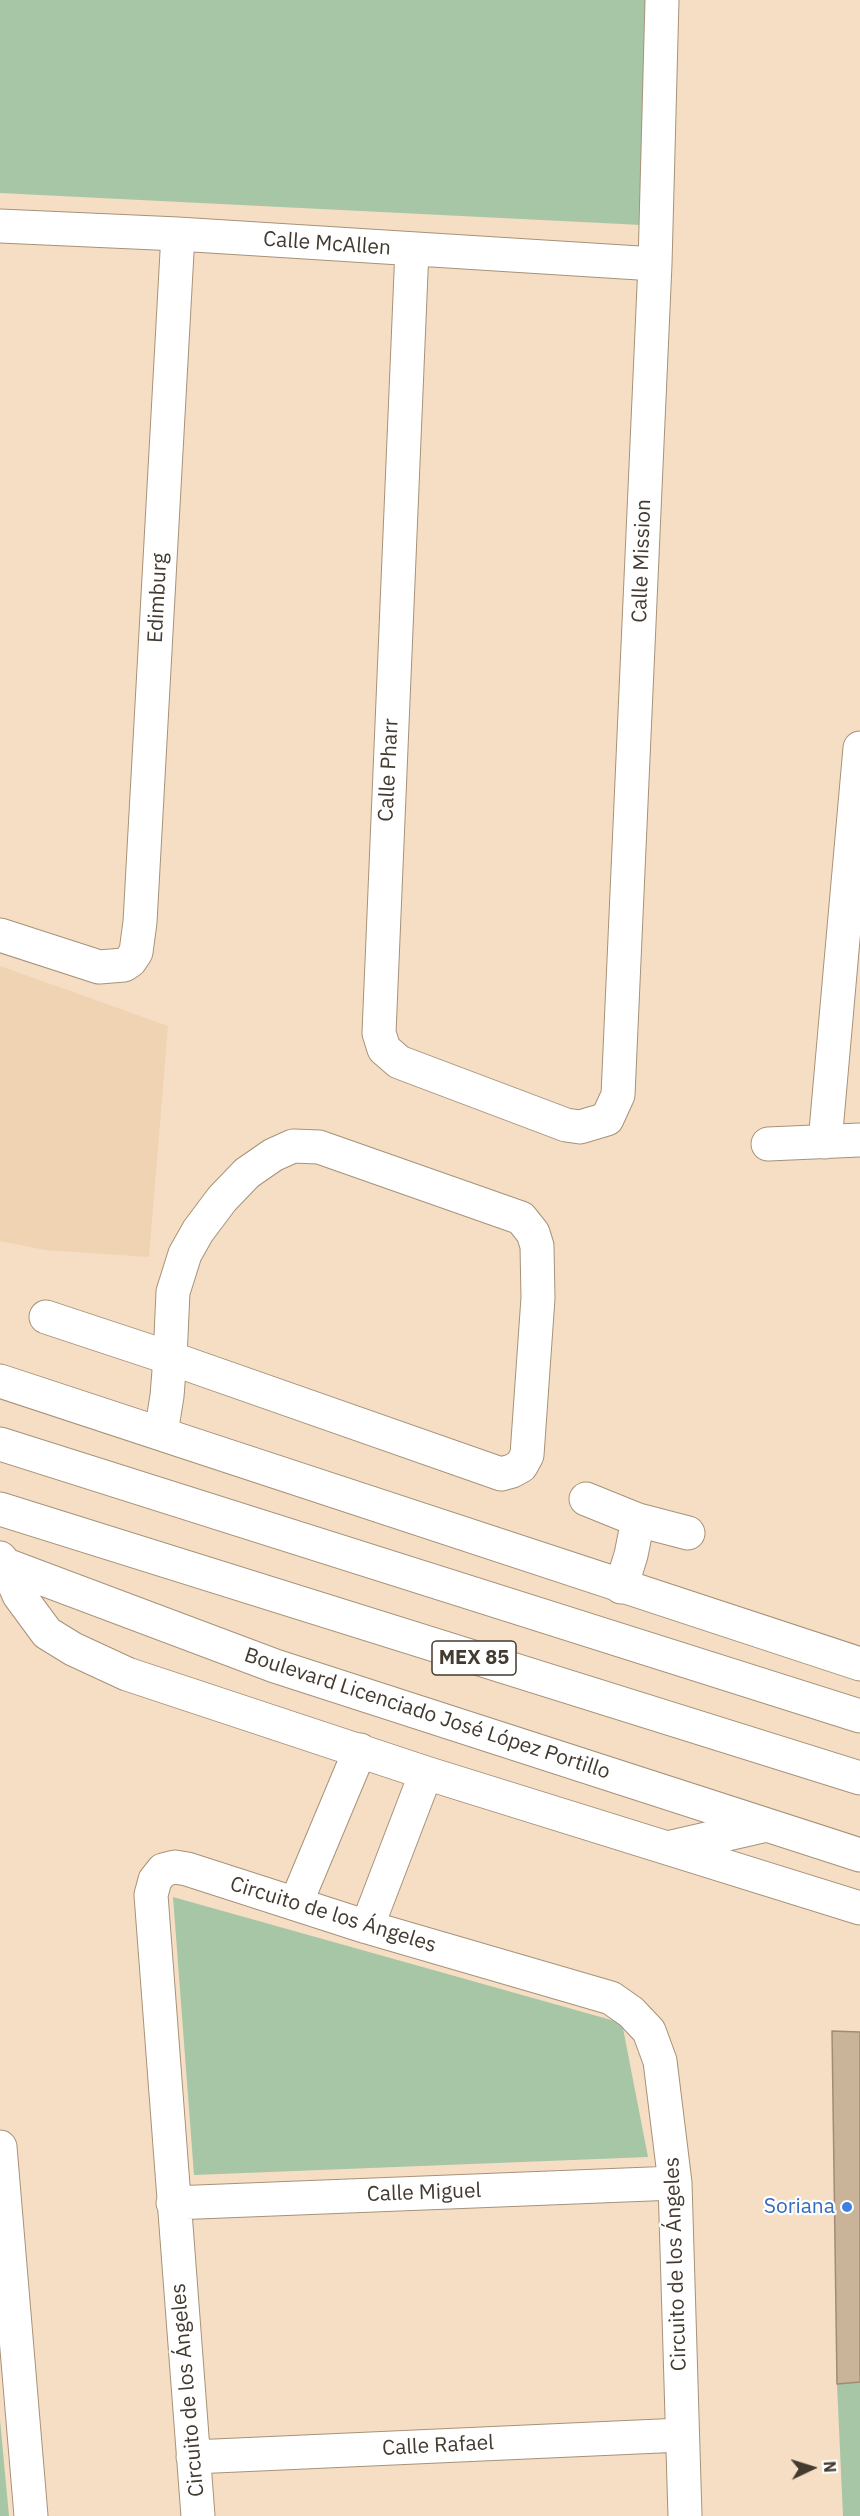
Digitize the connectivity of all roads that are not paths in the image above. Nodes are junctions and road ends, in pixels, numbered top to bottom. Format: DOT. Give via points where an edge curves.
graph roads {
  1 [pos="662,0"];
  2 [pos="0,226"];
  3 [pos="178,234"];
  4 [pos="412,249"];
  5 [pos="655,264"];
  6 [pos="860,748"];
  7 [pos="0,935"];
  8 [pos="607,1119"];
  9 [pos="860,1140"];
  10 [pos="825,1142"];
  11 [pos="768,1144"];
  12 [pos="45,1317"];
  13 [pos="170,1358"];
  14 [pos="0,1381"];
  15 [pos="161,1433"];
  16 [pos="0,1444"];
  17 [pos="586,1499"];
  18 [pos="0,1509"];
  19 [pos="638,1520"];
  20 [pos="688,1533"];
  21 [pos="3,1562"];
  22 [pos="621,1587"];
  23 [pos="860,1664"];
  24 [pos="860,1716"];
  25 [pos="360,1750"];
  26 [pos="426,1773"];
  27 [pos="860,1778"];
  28 [pos="767,1825"];
  29 [pos="665,1849"];
  30 [pos="860,1855"];
  31 [pos="296,1903"];
  32 [pos="860,1908"];
  33 [pos="367,1927"];
  34 [pos="0,2147"];
  35 [pos="675,2183"];
  36 [pos="173,2203"];
  37 [pos="682,2434"];
  38 [pos="193,2457"];
  39 [pos="31,2516"];
  40 [pos="198,2516"];
  41 [pos="685,2516"];
  1 -- 5 [label="main road, Calle Mission"];
  2 -- 3 [label="main road, Calle McAllen"];
  3 -- 4 [label="main road, Calle McAllen"];
  3 -- 7 [label="main road, Edimburg" via="140,922 135,952 130,961 114,968 99,967"];
  4 -- 5 [label="main road, Calle McAllen"];
  4 -- 8 [label="main road, Calle Pharr" via="379,1033 384,1049 399,1062 555,1121 580,1127"];
  5 -- 8 [label="main road, Calle Mission" via="619,1079 618,1095"];
  6 -- 10 [label="main road"];
  9 -- 10 [label="main road"];
  10 -- 11 [label="main road"];
  12 -- 13 [label="main road"];
  13 -- 13 [label="main road" via="173,1292 198,1231 247,1173 293,1146 319,1147 521,1218 533,1233 538,1298 527,1455 512,1471 501,1474"];
  13 -- 15 [label="main road"];
  14 -- 15 [label="main road"];
  15 -- 22 [label="main road"];
  16 -- 24 [label="main road"];
  17 -- 19 [label="main road"];
  18 -- 27 [label="main road, MEX 85"];
  19 -- 20 [label="main road"];
  19 -- 22 [label="main road"];
  21 -- 25 [label="main road" via="19,1595 47,1634 73,1649 127,1674"];
  21 -- 28 [label="main road, Boulevard Licenciado José López Portillo" via="275,1666"];
  22 -- 23 [label="main road"];
  25 -- 26 [label="main road"];
  25 -- 31 [label="main road"];
  26 -- 29 [label="main road"];
  26 -- 33 [label="main road"];
  28 -- 29 [label="main road"];
  28 -- 30 [label="main road, Boulevard Licenciado José López Portillo"];
  29 -- 32 [label="main road"];
  31 -- 33 [label="main road, Circuito de los Ángeles"];
  31 -- 36 [label="main road, Circuito de los Ángeles" via="175,1867 163,1870 155,1880 151,1895"];
  33 -- 35 [label="main road, Circuito de los Ángeles" via="611,1998 631,2012 649,2031 660,2061"];
  34 -- 39 [label="main road"];
  35 -- 36 [label="main road, Calle Miguel"];
  35 -- 37 [label="main road, Circuito de los Ángeles"];
  36 -- 38 [label="main road, Circuito de los Ángeles"];
  37 -- 38 [label="main road, Calle Rafael"];
  37 -- 41 [label="main road, Circuito de los Ángeles"];
  38 -- 40 [label="main road, Circuito de los Ángeles"];
}
